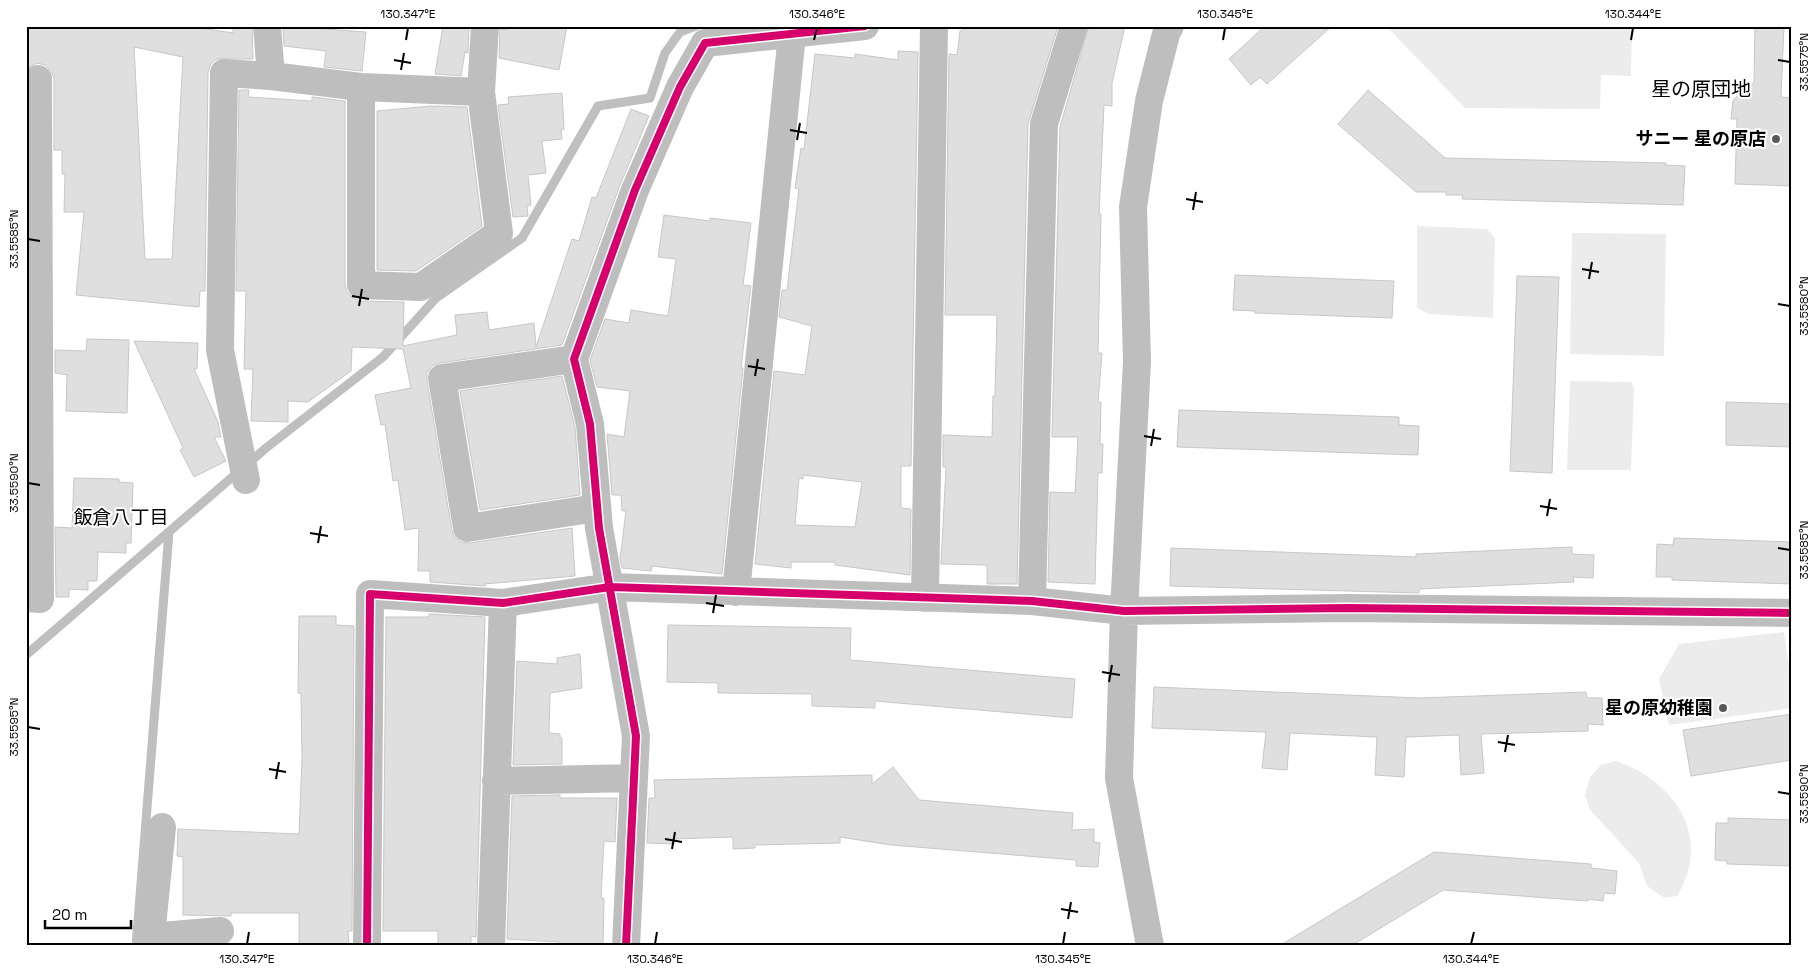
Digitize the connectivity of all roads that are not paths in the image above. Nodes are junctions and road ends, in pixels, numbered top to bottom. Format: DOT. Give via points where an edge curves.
graph roads {
  1 [pos="267,26"];
  2 [pos="485,26"];
  3 [pos="866,26"];
  4 [pos="934,26"];
  5 [pos="1074,26"];
  6 [pos="1170,26"];
  7 [pos="792,34"];
  8 [pos="271,76"];
  9 [pos="38,80"];
  10 [pos="361,87"];
  11 [pos="481,92"];
  12 [pos="32,170"];
  13 [pos="33,312"];
  14 [pos="574,359"];
  15 [pos="246,480"];
  16 [pos="597,508"];
  17 [pos="610,587"];
  18 [pos="736,592"];
  19 [pos="26,598"];
  20 [pos="925,598"];
  21 [pos="1032,601"];
  22 [pos="503,603"];
  23 [pos="1124,611"];
  24 [pos="1792,614"];
  25 [pos="634,778"];
  26 [pos="496,780"];
  27 [pos="162,827"];
  28 [pos="220,931"];
  29 [pos="150,942"];
  30 [pos="491,945"];
  31 [pos="367,946"];
  32 [pos="626,946"];
  33 [pos="1150,946"];
  1 -- 8 [label="street"];
  2 -- 11 [label="street"];
  3 -- 7 [label="street"];
  4 -- 20 [label="street"];
  5 -- 21 [label="street" via="1044,124"];
  6 -- 23 [label="street" via="1149,101 1133,207 1137,362"];
  7 -- 14 [label="street" via="704,43 680,87 635,190"];
  7 -- 18 [label="street"];
  8 -- 10 [label="street"];
  8 -- 15 [label="street" via="224,73 220,350"];
  9 -- 12 [label="street"];
  10 -- 11 [label="street"];
  10 -- 11 [label="street" via="361,285 422,286 499,233"];
  12 -- 13 [label="street"];
  13 -- 19 [label="street" via="40,599"];
  14 -- 16 [label="street" via="590,424"];
  14 -- 16 [label="street" via="442,378 467,528"];
  16 -- 17 [label="street"];
  17 -- 18 [label="street"];
  17 -- 22 [label="street"];
  17 -- 25 [label="street" via="636,736"];
  18 -- 20 [label="street"];
  20 -- 21 [label="street"];
  21 -- 23 [label="street"];
  22 -- 26 [label="street"];
  22 -- 31 [label="street" via="370,594"];
  23 -- 24 [label="street" via="1348,608"];
  23 -- 33 [label="street" via="1119,778"];
  25 -- 26 [label="street"];
  25 -- 32 [label="street"];
  26 -- 30 [label="street"];
  27 -- 29 [label="street"];
  28 -- 29 [label="street"];
}
